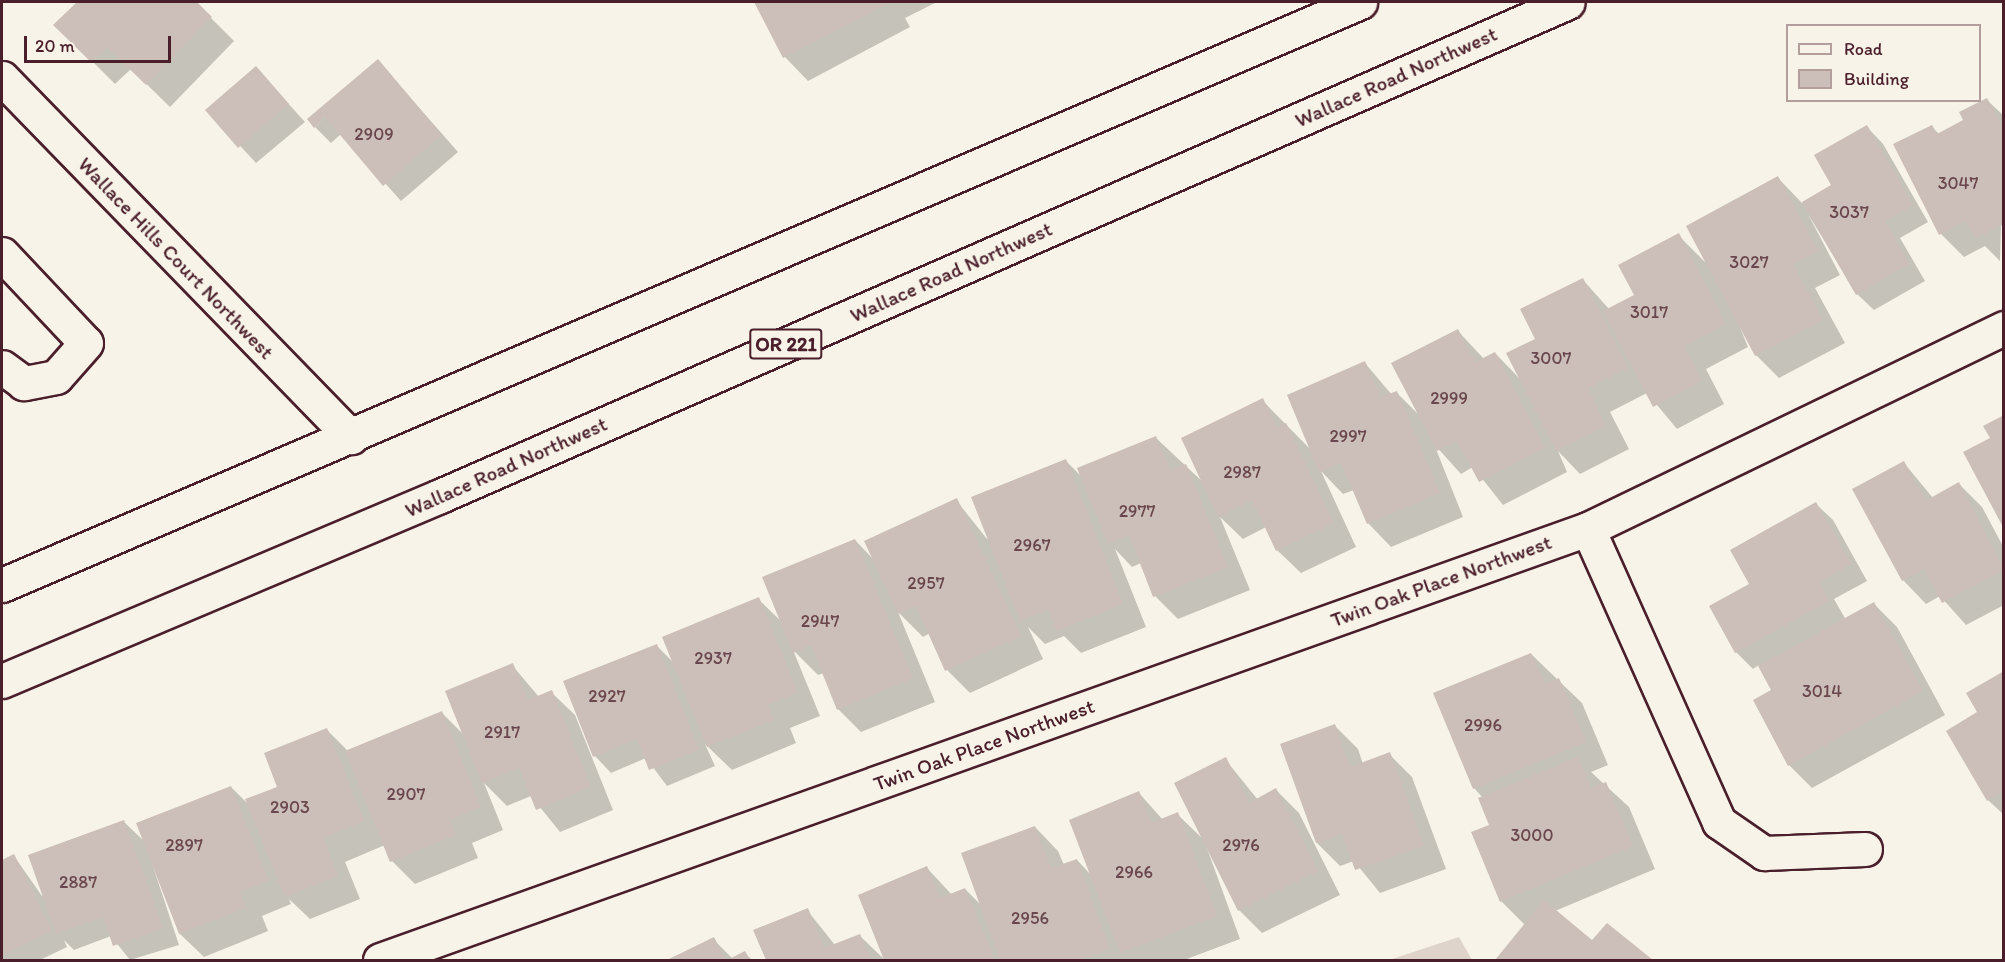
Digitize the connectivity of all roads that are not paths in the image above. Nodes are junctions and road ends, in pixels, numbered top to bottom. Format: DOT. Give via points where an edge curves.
graph roads {
  1 [pos="1360,2"];
  2 [pos="1568,2"];
  3 [pos="2,78"];
  4 [pos="2,254"];
  5 [pos="2004,328"];
  6 [pos="6,371"];
  7 [pos="351,437"];
  8 [pos="1587,529"];
  9 [pos="2,585"];
  10 [pos="2,681"];
  11 [pos="1865,849"];
  12 [pos="380,960"];
  1 -- 7 [label="main road"];
  2 -- 10 [label="main road, Wallace Road Northwest / OR 221" via="440,496"];
  3 -- 7 [label="main road, Wallace Hills Court Northwest"];
  4 -- 6 [label="main road" via="86,343 56,377 24,383"];
  5 -- 8 [label="main road, Twin Oak Place Northwest"];
  7 -- 9 [label="main road"];
  8 -- 11 [label="main road" via="1719,822 1764,853"];
  8 -- 12 [label="main road, Twin Oak Place Northwest"];
}
